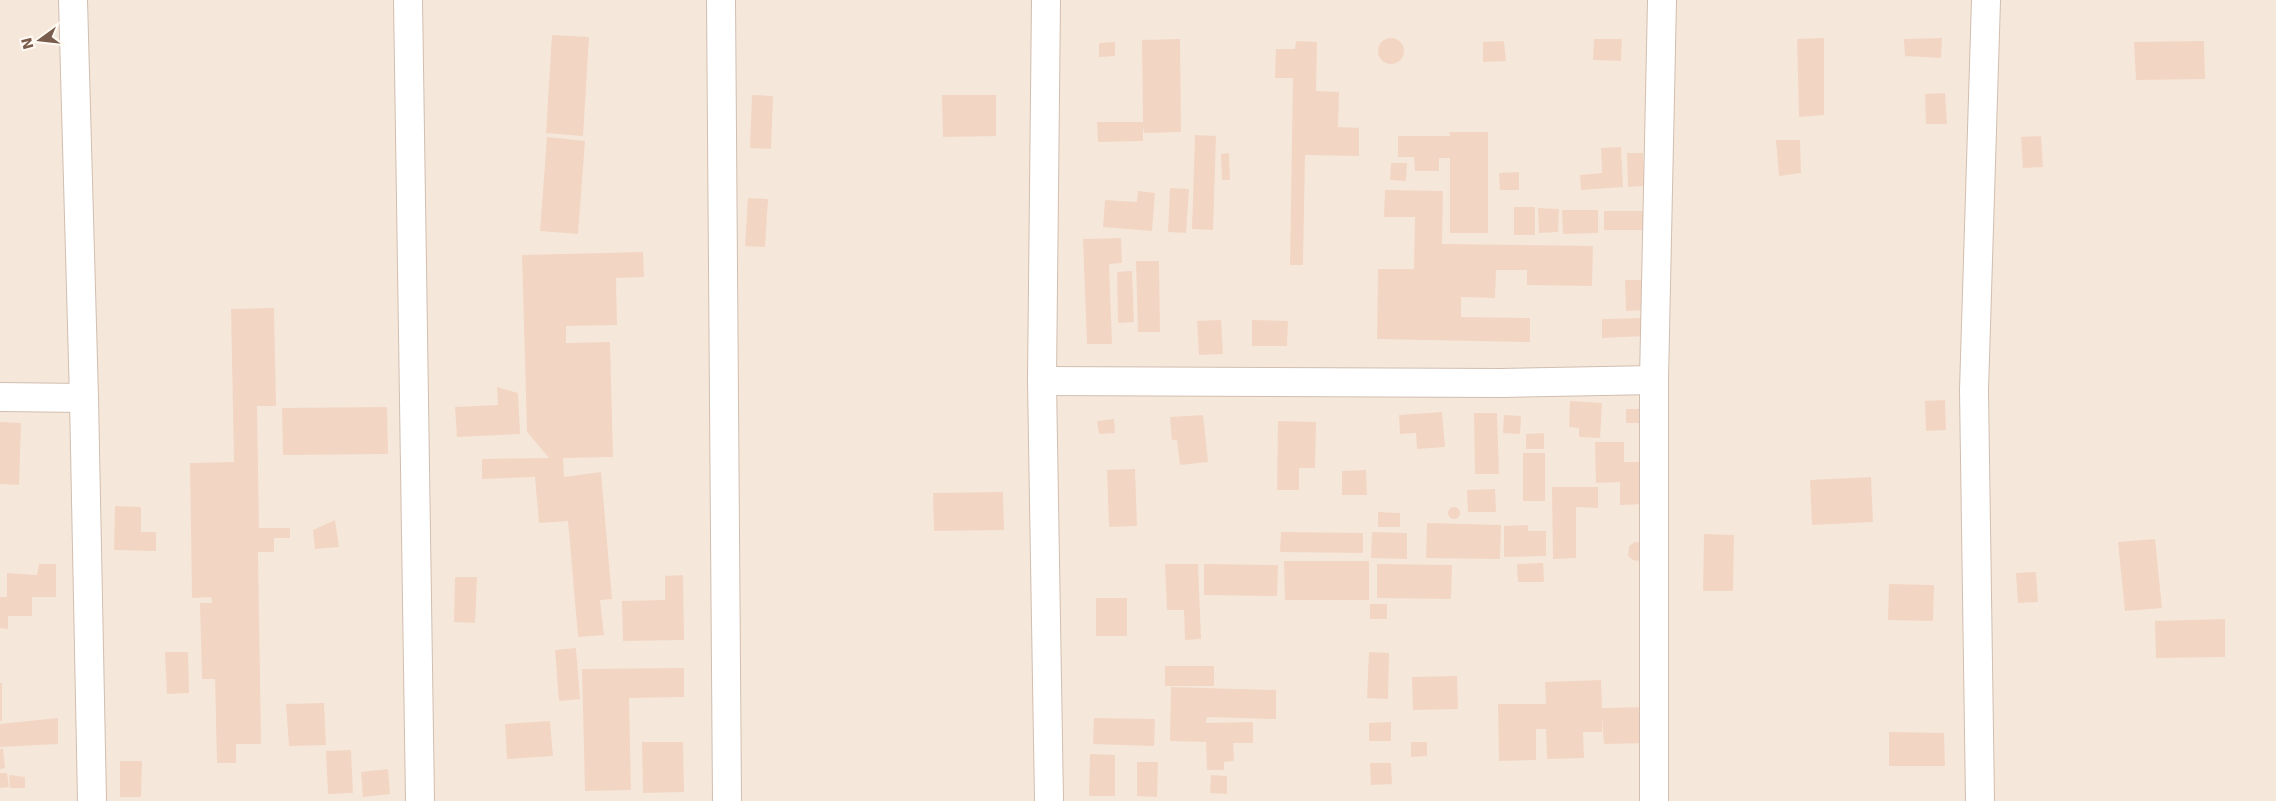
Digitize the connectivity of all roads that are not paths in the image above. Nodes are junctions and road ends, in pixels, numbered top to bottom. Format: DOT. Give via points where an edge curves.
graph roads {
  1 [pos="72,0"];
  2 [pos="400,0"];
  3 [pos="408,0"];
  4 [pos="418,0"];
  5 [pos="721,0"];
  6 [pos="1046,0"];
  7 [pos="1662,0"];
  8 [pos="1986,0"];
  9 [pos="1654,380"];
  10 [pos="1042,381"];
  11 [pos="0,397"];
  12 [pos="84,398"];
  13 [pos="92,801"];
  14 [pos="420,801"];
  15 [pos="726,801"];
  16 [pos="1049,801"];
  17 [pos="1654,801"];
  18 [pos="1980,801"];
  1 -- 12 [label="street"];
  2 -- 3 [label="street"];
  3 -- 4 [label="street"];
  3 -- 14 [label="street"];
  5 -- 15 [label="street"];
  6 -- 10 [label="street"];
  7 -- 9 [label="street"];
  8 -- 18 [label="street" via="1974,390"];
  9 -- 10 [label="street" via="1500,383"];
  9 -- 17 [label="street"];
  10 -- 16 [label="street"];
  11 -- 12 [label="street"];
  12 -- 13 [label="street"];
}
